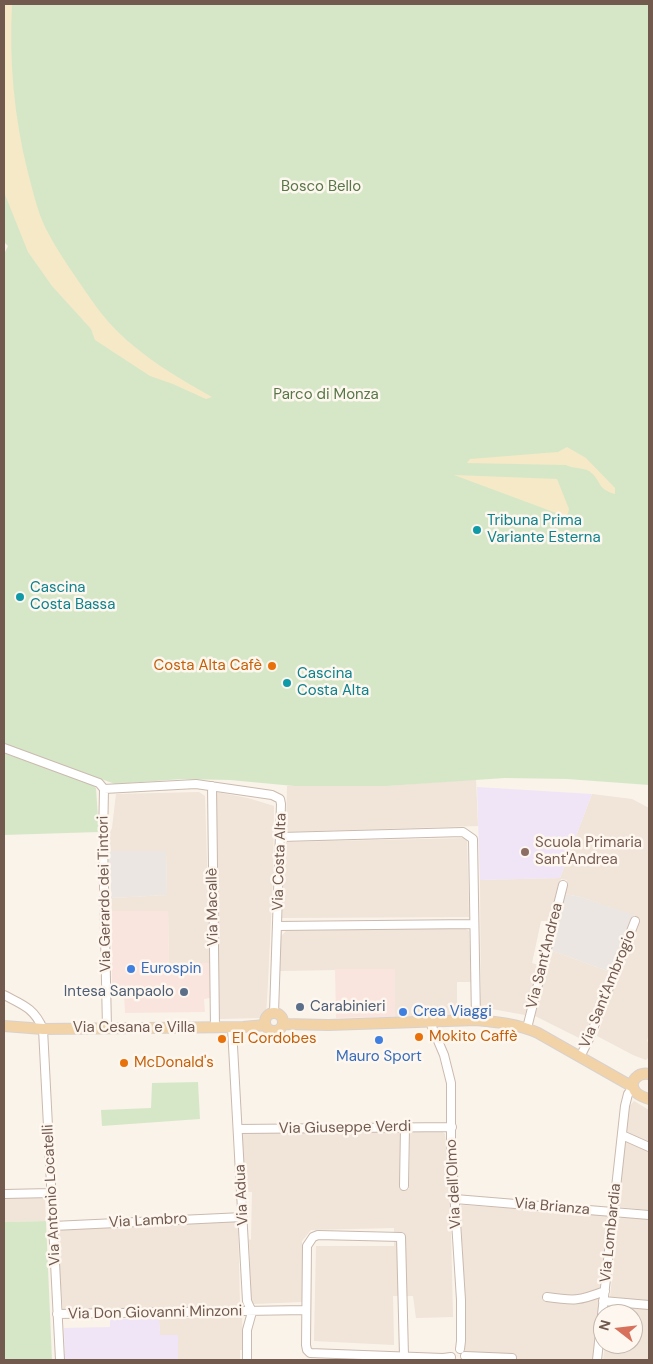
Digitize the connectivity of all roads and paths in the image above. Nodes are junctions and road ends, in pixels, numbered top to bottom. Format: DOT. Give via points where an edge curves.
graph roads {
  1 [pos="4,748"];
  2 [pos="212,786"];
  3 [pos="104,789"];
  4 [pos="281,837"];
  5 [pos="563,885"];
  6 [pos="635,921"];
  7 [pos="474,924"];
  8 [pos="278,926"];
  9 [pos="4,995"];
  10 [pos="274,1013"];
  11 [pos="476,1020"];
  12 [pos="430,1022"];
  13 [pos="265,1024"];
  14 [pos="284,1024"];
  15 [pos="4,1026"];
  16 [pos="107,1028"];
  17 [pos="215,1028"];
  18 [pos="232,1028"];
  19 [pos="526,1028"];
  20 [pos="43,1029"];
  21 [pos="580,1057"];
  22 [pos="644,1085"];
  23 [pos="405,1127"];
  24 [pos="452,1127"];
  25 [pos="238,1129"];
  26 [pos="622,1135"];
  27 [pos="649,1147"];
  28 [pos="404,1186"];
  29 [pos="52,1193"];
  30 [pos="4,1194"];
  31 [pos="455,1199"];
  32 [pos="614,1212"];
  33 [pos="649,1215"];
  34 [pos="242,1217"];
  35 [pos="53,1226"];
  36 [pos="604,1291"];
  37 [pos="547,1297"];
  38 [pos="604,1301"];
  39 [pos="649,1305"];
  40 [pos="306,1310"];
  41 [pos="252,1312"];
  42 [pos="57,1314"];
  43 [pos="462,1355"];
  44 [pos="404,1356"];
  45 [pos="512,1358"];
  46 [pos="452,1359"];
  47 [pos="60,1360"];
  48 [pos="247,1360"];
  49 [pos="597,1360"];
  1 -- 3 [label="street" via="98,783"];
  2 -- 3 [label="street, Via Costa Alta"];
  2 -- 4 [label="street, Via Costa Alta" via="280,799"];
  2 -- 17 [label="street, Via Macallè"];
  3 -- 16 [label="street, Via Gerardo dei Tintori"];
  4 -- 7 [label="street" via="463,832 473,839"];
  4 -- 8 [label="street, Via Costa Alta"];
  5 -- 19 [label="street, Via Sant'Andrea"];
  6 -- 21 [label="street, Via Sant'Ambrogio"];
  7 -- 8 [label="street"];
  7 -- 11 [label="street"];
  8 -- 10 [label="street, Via Costa Alta"];
  9 -- 20 [label="street" via="29,1008"];
  10 -- 13 [label="main road" via="266,1018"];
  10 -- 14 [label="main road" via="282,1018"];
  11 -- 12 [label="main road"];
  11 -- 19 [label="main road"];
  12 -- 14 [label="main road"];
  12 -- 24 [label="street, Via dell'Olmo" via="451,1083"];
  13 -- 14 [label="main road" via="274,1032"];
  13 -- 18 [label="main road, Via Cesana e Villa"];
  15 -- 20 [label="main road, Via Cesana e Villa"];
  16 -- 17 [label="main road, Via Cesana e Villa"];
  16 -- 20 [label="main road, Via Cesana e Villa"];
  17 -- 18 [label="main road, Via Cesana e Villa"];
  18 -- 25 [label="street, Via Adua"];
  19 -- 21 [label="main road"];
  20 -- 29 [label="street, Via Antonio Locatelli"];
  21 -- 22 [label="main road" via="611,1074"];
  22 -- 26 [label="street, Via Lombardia" via="628,1094"];
  23 -- 24 [label="street, Via Giuseppe Verdi"];
  23 -- 25 [label="street, Via Giuseppe Verdi"];
  23 -- 28 [label="street"];
  24 -- 31 [label="street, Via dell'Olmo"];
  25 -- 34 [label="street, Via Adua"];
  26 -- 27 [label="street"];
  26 -- 32 [label="street, Via Lombardia"];
  29 -- 30 [label="street"];
  29 -- 35 [label="street, Via Antonio Locatelli"];
  31 -- 32 [label="street, Via Brianza"];
  31 -- 43 [label="street, Via dell'Olmo"];
  32 -- 33 [label="street, Via Brianza"];
  32 -- 36 [label="street, Via Lombardia"];
  34 -- 35 [label="street, Via Lambro"];
  34 -- 41 [label="street, Via Adua" via="247,1301"];
  35 -- 42 [label="street, Via Antonio Locatelli"];
  36 -- 37 [label="street" via="584,1299"];
  36 -- 38 [label="street, Via Lombardia"];
  38 -- 39 [label="street"];
  38 -- 49 [label="street, Via Lombardia"];
  40 -- 41 [label="street, Via Don Giovanni Minzoni"];
  40 -- 44 [label="street" via="307,1350 316,1354"];
  40 -- 44 [label="street" via="307,1246 313,1237 402,1237"];
  41 -- 42 [label="street, Via Don Giovanni Minzoni"];
  41 -- 48 [label="street, Via Adua" via="247,1330"];
  42 -- 47 [label="street, Via Antonio Locatelli"];
  43 -- 45 [label="street"];
  43 -- 46 [label="street" via="453,1351"];
  44 -- 46 [label="street"];
}
